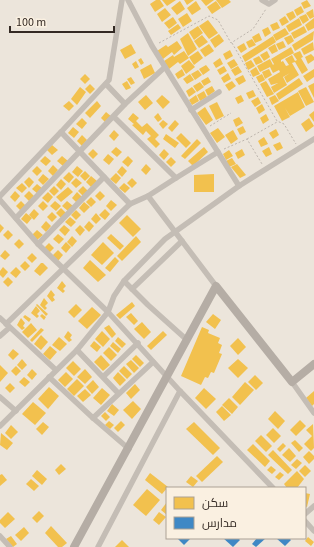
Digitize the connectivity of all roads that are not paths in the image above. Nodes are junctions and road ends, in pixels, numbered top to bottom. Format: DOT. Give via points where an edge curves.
graph roads {
  1 [pos="122,0"];
  2 [pos="128,0"];
  3 [pos="262,0"];
  4 [pos="275,0"];
  5 [pos="165,68"];
  6 [pos="106,84"];
  7 [pos="219,92"];
  8 [pos="125,104"];
  9 [pos="191,110"];
  10 [pos="114,117"];
  11 [pos="61,132"];
  12 [pos="314,139"];
  13 [pos="80,152"];
  14 [pos="218,152"];
  15 [pos="104,177"];
  16 [pos="176,178"];
  17 [pos="239,186"];
  18 [pos="0,196"];
  19 [pos="148,196"];
  20 [pos="0,200"];
  21 [pos="130,204"];
  22 [pos="16,218"];
  23 [pos="175,231"];
  24 [pos="182,241"];
  25 [pos="38,244"];
  26 [pos="62,270"];
  27 [pos="124,281"];
  28 [pos="216,286"];
  29 [pos="132,289"];
  30 [pos="108,312"];
  31 [pos="0,318"];
  32 [pos="8,326"];
  33 [pos="0,336"];
  34 [pos="187,340"];
  35 [pos="138,343"];
  36 [pos="77,350"];
  37 [pos="154,362"];
  38 [pos="314,364"];
  39 [pos="56,370"];
  40 [pos="104,376"];
  41 [pos="49,377"];
  42 [pos="167,378"];
  43 [pos="292,382"];
  44 [pos="180,391"];
  45 [pos="118,393"];
  46 [pos="0,397"];
  47 [pos="16,411"];
  48 [pos="314,413"];
  49 [pos="93,418"];
  50 [pos="0,426"];
  51 [pos="129,449"];
  52 [pos="272,487"];
  53 [pos="314,506"];
  54 [pos="306,513"];
  55 [pos="306,522"];
  56 [pos="314,531"];
  57 [pos="0,536"];
  58 [pos="10,547"];
  59 [pos="74,547"];
  60 [pos="98,547"];
  1 -- 6 [label="street" via="111,74"];
  2 -- 5 [label="street"];
  3 -- 4 [label="street" via="269,4"];
  5 -- 8 [label="street"];
  5 -- 9 [label="street"];
  6 -- 8 [label="street"];
  6 -- 11 [label="street"];
  7 -- 9 [label="street"];
  8 -- 10 [label="street"];
  9 -- 14 [label="street"];
  10 -- 13 [label="street"];
  10 -- 16 [label="street"];
  11 -- 13 [label="street"];
  11 -- 18 [label="street"];
  12 -- 17 [label="street"];
  13 -- 15 [label="street"];
  13 -- 22 [label="street"];
  14 -- 16 [label="street"];
  14 -- 17 [label="street"];
  15 -- 21 [label="street"];
  15 -- 25 [label="street"];
  16 -- 19 [label="street"];
  17 -- 23 [label="street"];
  19 -- 21 [label="street"];
  19 -- 23 [label="street"];
  20 -- 22 [label="street"];
  21 -- 26 [label="street"];
  22 -- 25 [label="street"];
  23 -- 24 [label="street"];
  23 -- 27 [label="street"];
  24 -- 28 [label="street"];
  24 -- 29 [label="street"];
  25 -- 26 [label="street"];
  26 -- 30 [label="street"];
  26 -- 32 [label="street"];
  27 -- 29 [label="street"];
  27 -- 30 [label="street" via="114,296"];
  28 -- 34 [label="street"];
  28 -- 43 [label="street"];
  29 -- 34 [label="street"];
  30 -- 35 [label="street"];
  30 -- 36 [label="street"];
  31 -- 32 [label="street"];
  32 -- 33 [label="street"];
  32 -- 39 [label="street"];
  34 -- 42 [label="street"];
  35 -- 37 [label="street"];
  35 -- 40 [label="street"];
  36 -- 39 [label="street"];
  36 -- 40 [label="street"];
  37 -- 42 [label="street"];
  37 -- 45 [label="street"];
  38 -- 43 [label="street"];
  39 -- 41 [label="street"];
  40 -- 45 [label="street"];
  41 -- 47 [label="street"];
  41 -- 49 [label="street"];
  42 -- 44 [label="street"];
  42 -- 51 [label="street"];
  43 -- 48 [label="street"];
  44 -- 52 [label="street"];
  44 -- 60 [label="street"];
  45 -- 49 [label="street"];
  46 -- 47 [label="street"];
  47 -- 50 [label="street"];
  49 -- 51 [label="street"];
  51 -- 59 [label="street"];
  53 -- 54 [label="street"];
  55 -- 56 [label="street"];
  57 -- 58 [label="street"];
}
